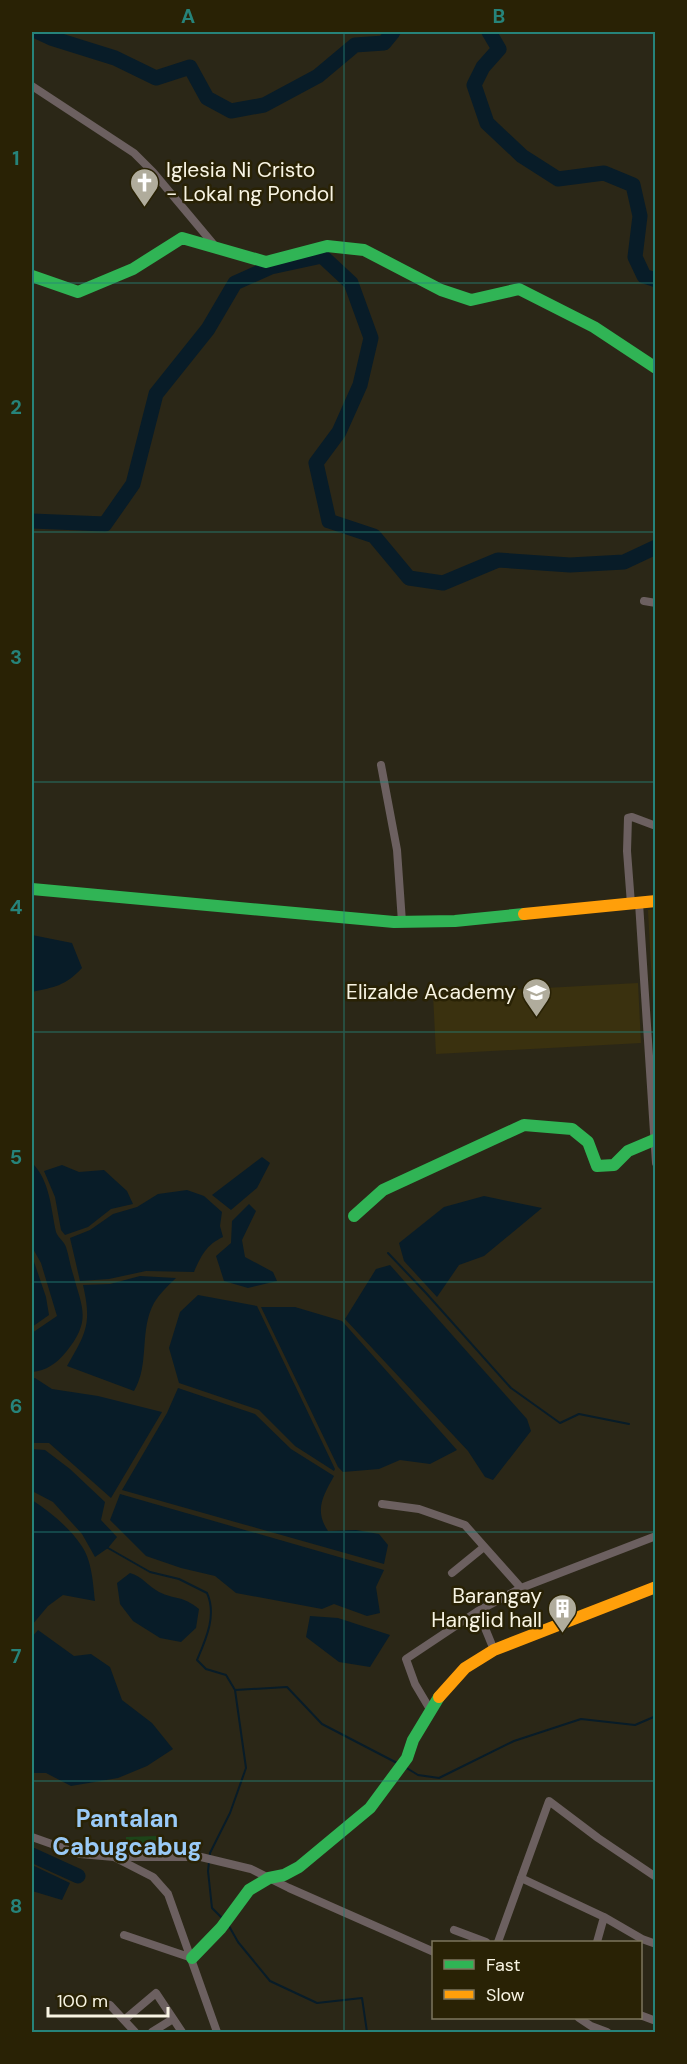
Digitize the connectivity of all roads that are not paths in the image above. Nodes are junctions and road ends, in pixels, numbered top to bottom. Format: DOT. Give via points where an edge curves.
graph roads {
  1 [pos="32,86"];
  2 [pos="215,247"];
  3 [pos="32,276"];
  4 [pos="656,368"];
  5 [pos="644,601"];
  6 [pos="656,603"];
  7 [pos="381,765"];
  8 [pos="656,826"];
  9 [pos="32,889"];
  10 [pos="656,901"];
  11 [pos="635,903"];
  12 [pos="402,922"];
  13 [pos="654,1140"];
  14 [pos="656,1163"];
  15 [pos="354,1216"];
  16 [pos="382,1504"];
  17 [pos="656,1536"];
  18 [pos="484,1547"];
  19 [pos="452,1573"];
  20 [pos="656,1587"];
  21 [pos="521,1588"];
  22 [pos="478,1611"];
  23 [pos="494,1650"];
  24 [pos="430,1711"];
  25 [pos="32,1837"];
  26 [pos="114,1857"];
  27 [pos="656,1877"];
  28 [pos="269,1878"];
  29 [pos="521,1878"];
  30 [pos="604,1917"];
  31 [pos="454,1930"];
  32 [pos="124,1935"];
  33 [pos="483,1941"];
  34 [pos="498,1941"];
  35 [pos="597,1941"];
  36 [pos="656,1944"];
  37 [pos="432,1951"];
  38 [pos="192,1958"];
  39 [pos="110,2005"];
  40 [pos="173,2019"];
  41 [pos="580,2019"];
  42 [pos="124,2020"];
  43 [pos="135,2032"];
  44 [pos="152,2032"];
  45 [pos="182,2032"];
  46 [pos="217,2032"];
  47 [pos="607,2032"];
  1 -- 2 [label="street" via="134,153"];
  2 -- 3 [label="street" via="182,238 133,269 78,292"];
  2 -- 4 [label="street" via="266,262 327,246 364,250 441,290 471,300 519,290 594,327"];
  5 -- 6 [label="street"];
  7 -- 12 [label="street" via="397,850"];
  8 -- 11 [label="street" via="628,818 627,851"];
  9 -- 12 [label="street"];
  10 -- 11 [label="street"];
  11 -- 12 [label="street" via="455,921"];
  11 -- 13 [label="street"];
  13 -- 14 [label="street"];
  13 -- 15 [label="street" via="628,1151 614,1165 597,1166 588,1142 572,1129 524,1125 383,1190"];
  16 -- 18 [label="street" via="419,1509 465,1524"];
  17 -- 21 [label="street"];
  18 -- 19 [label="street"];
  18 -- 21 [label="street"];
  20 -- 23 [label="street"];
  21 -- 22 [label="street"];
  22 -- 23 [label="street"];
  22 -- 24 [label="street" via="406,1659"];
  23 -- 24 [label="street" via="465,1668"];
  24 -- 28 [label="street" via="399,1771 370,1808 299,1867"];
  25 -- 26 [label="street" via="80,1854"];
  26 -- 28 [label="street" via="201,1857 251,1869"];
  26 -- 38 [label="street" via="153,1877 168,1894"];
  27 -- 29 [label="street" via="549,1801"];
  28 -- 37 [label="street"];
  28 -- 38 [label="street" via="249,1890"];
  29 -- 30 [label="street"];
  29 -- 34 [label="street"];
  30 -- 35 [label="street"];
  30 -- 36 [label="street"];
  31 -- 33 [label="street"];
  32 -- 38 [label="street"];
  38 -- 46 [label="street"];
  39 -- 42 [label="street"];
  40 -- 42 [label="street" via="156,1993"];
  40 -- 44 [label="street"];
  40 -- 45 [label="street"];
  41 -- 47 [label="street"];
  42 -- 43 [label="street"];
}
